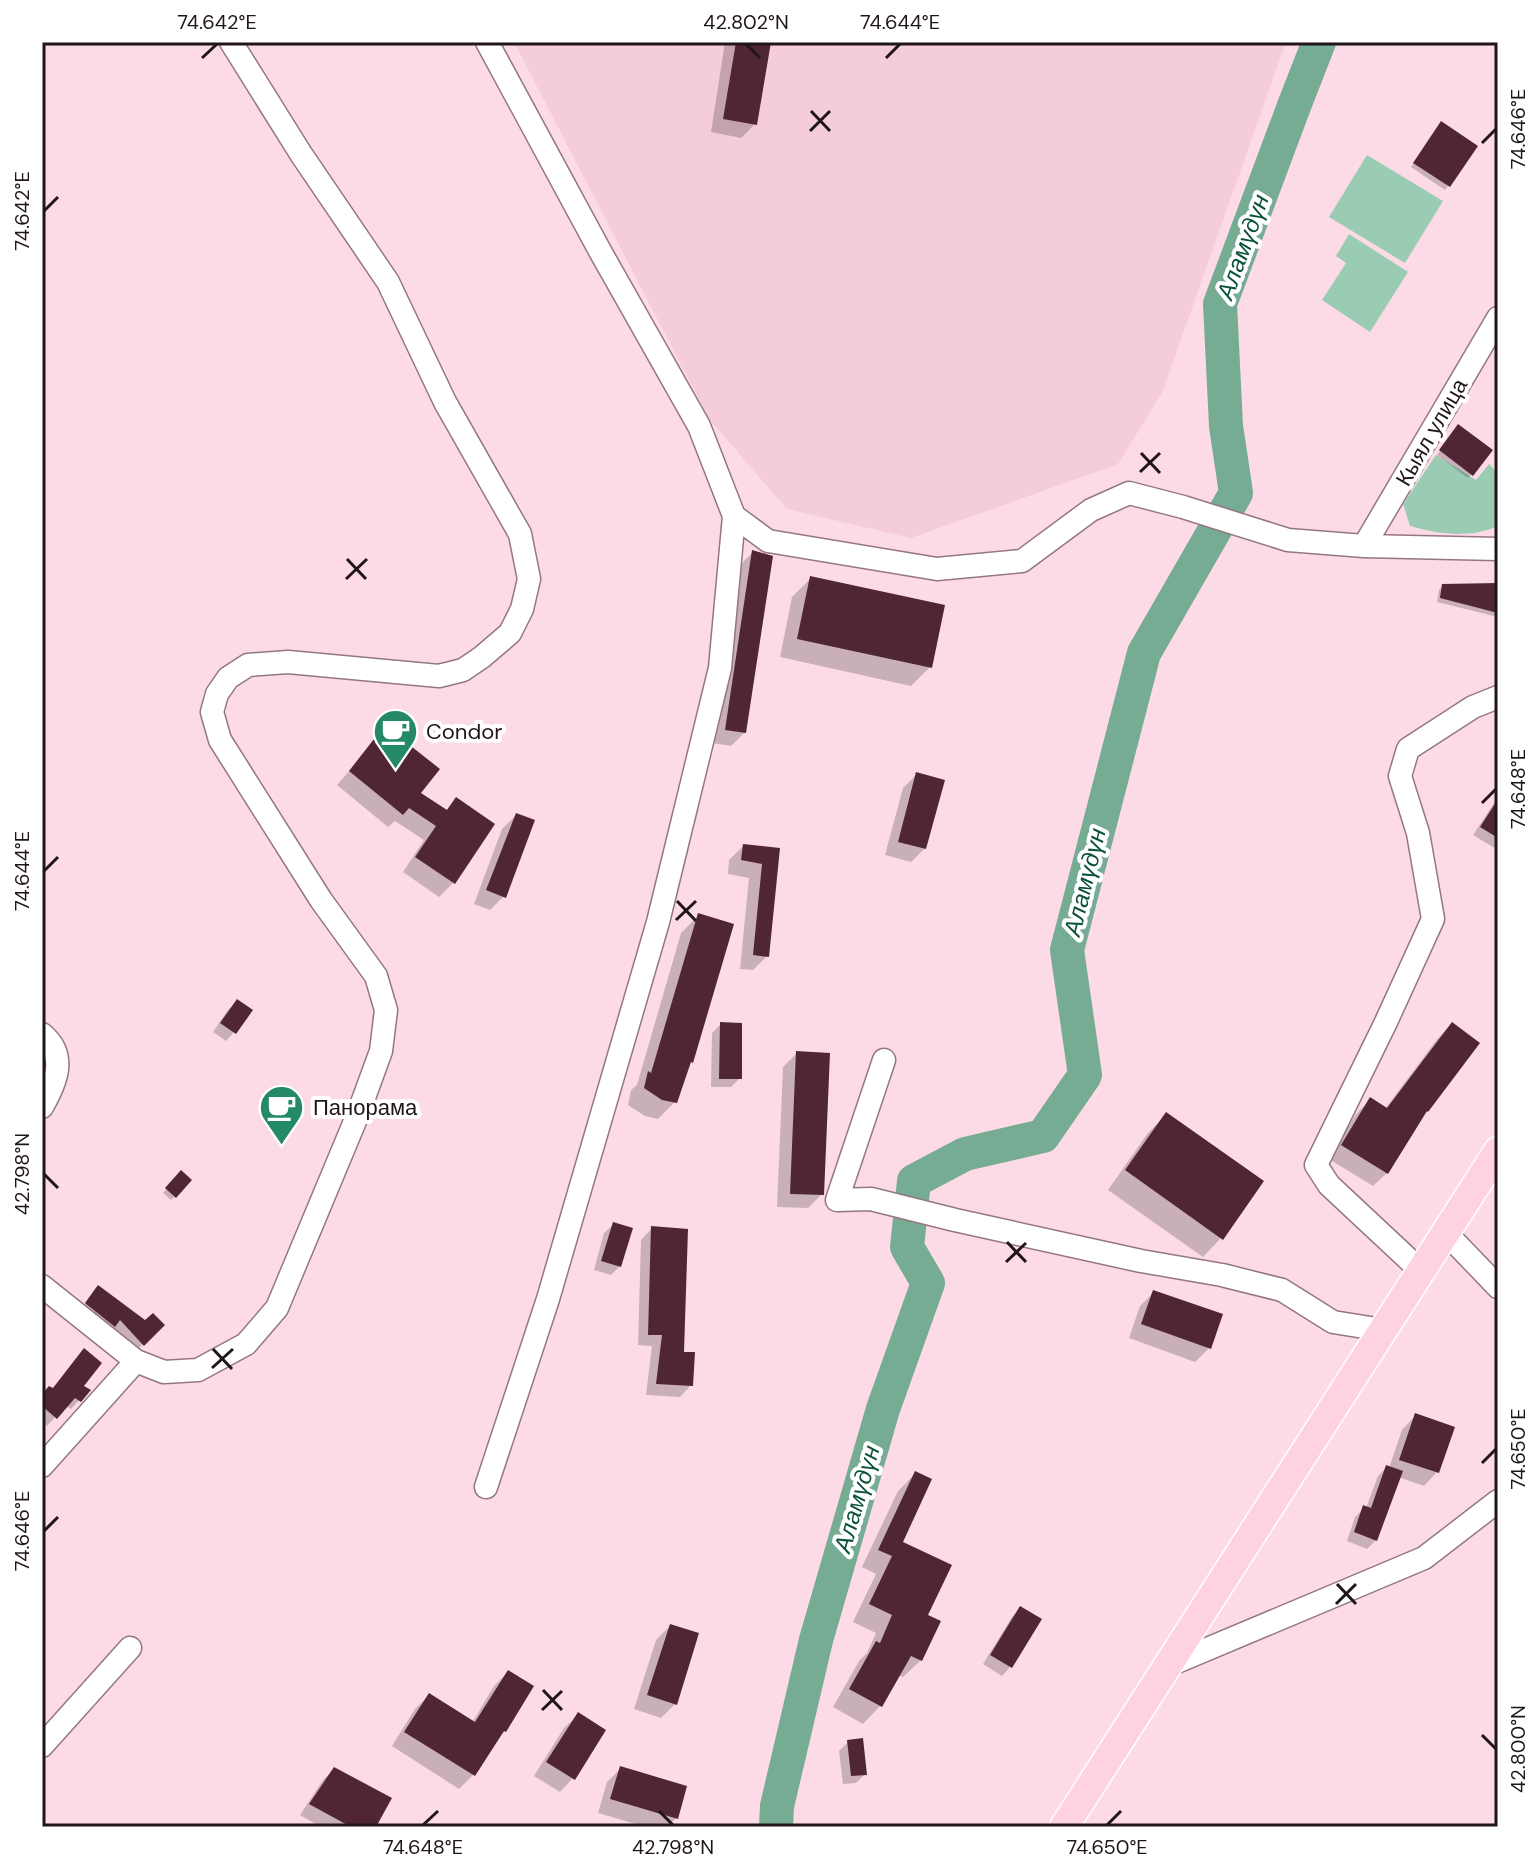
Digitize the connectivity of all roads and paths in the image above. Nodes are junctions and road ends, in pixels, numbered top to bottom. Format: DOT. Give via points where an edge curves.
graph roads {
  1 [pos="231,42"];
  2 [pos="487,42"];
  3 [pos="1498,318"];
  4 [pos="734,516"];
  5 [pos="1364,546"];
  6 [pos="1498,549"];
  7 [pos="1498,697"];
  8 [pos="42,1034"];
  9 [pos="884,1060"];
  10 [pos="42,1107"];
  11 [pos="1498,1151"];
  12 [pos="1446,1233"];
  13 [pos="1421,1271"];
  14 [pos="42,1286"];
  15 [pos="1498,1287"];
  16 [pos="1383,1330"];
  17 [pos="136,1361"];
  18 [pos="42,1466"];
  19 [pos="486,1487"];
  20 [pos="1498,1501"];
  21 [pos="130,1648"];
  22 [pos="1167,1666"];
  23 [pos="42,1746"];
  24 [pos="1064,1827"];
  1 -- 17 [label="street" via="388,282 445,402 520,534 529,579 510,633 463,670 439,676 288,662 248,665 228,678 217,694 212,712 220,740 376,976 386,1010 381,1051 358,1114 277,1308 246,1344 198,1370 164,1372"];
  2 -- 4 [label="street" via="699,426"];
  3 -- 5 [label="street, Кыял улица"];
  4 -- 5 [label="street" via="768,541 937,569 1022,561 1091,510 1129,493 1288,540"];
  4 -- 19 [label="street" via="720,668 658,922 548,1299"];
  5 -- 6 [label="street"];
  7 -- 13 [label="street" via="1408,749 1400,776 1418,833 1433,919 1316,1165 1329,1185"];
  8 -- 10 [label="street" via="51,1042 58,1064"];
  9 -- 16 [label="street" via="837,1200 871,1199 1222,1275 1282,1290 1333,1322"];
  11 -- 12 [label="main road"];
  12 -- 13 [label="main road"];
  12 -- 15 [label="street"];
  13 -- 16 [label="main road"];
  14 -- 17 [label="street"];
  16 -- 22 [label="main road"];
  17 -- 18 [label="street"];
  20 -- 22 [label="street" via="1424,1558"];
  21 -- 23 [label="street"];
  22 -- 24 [label="main road"];
}
